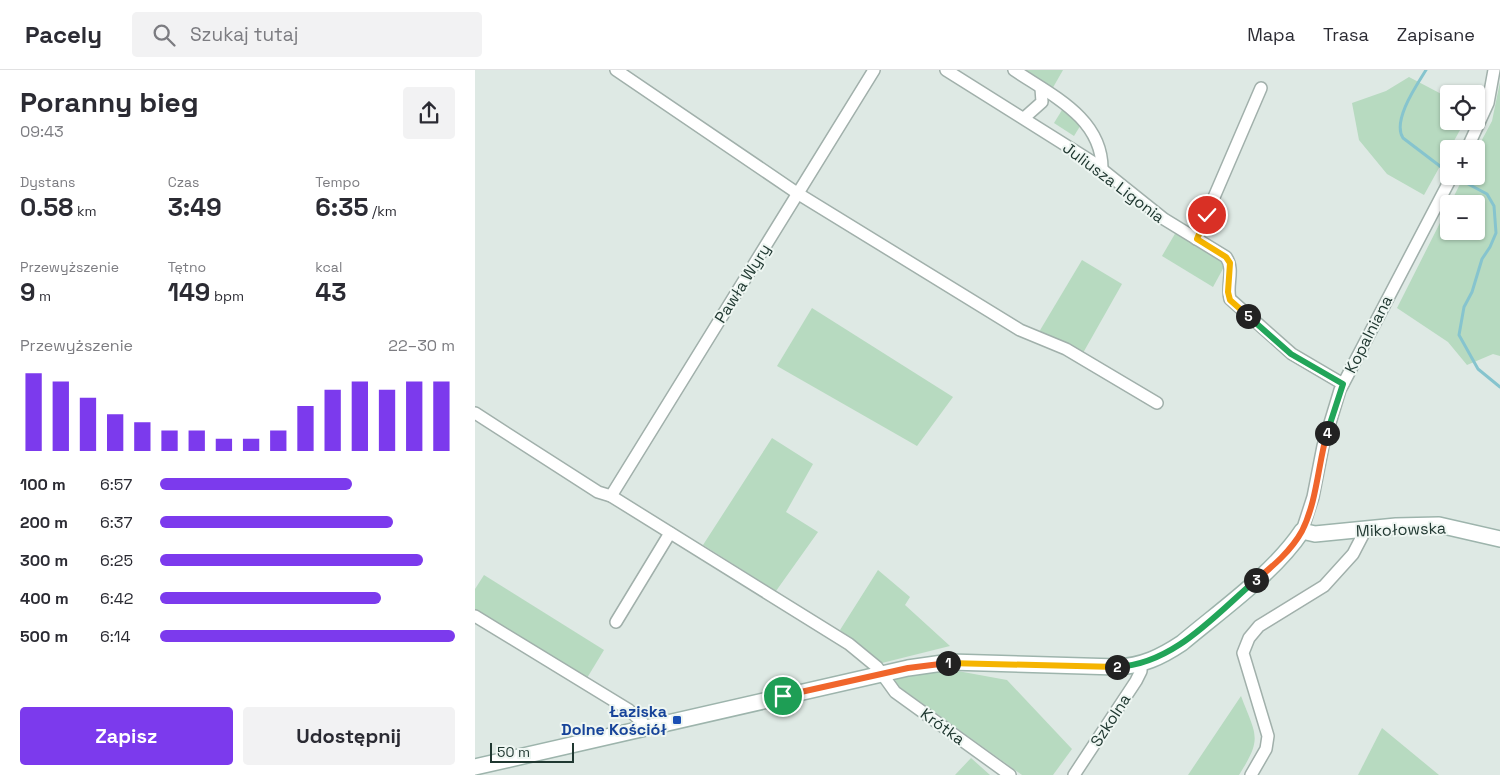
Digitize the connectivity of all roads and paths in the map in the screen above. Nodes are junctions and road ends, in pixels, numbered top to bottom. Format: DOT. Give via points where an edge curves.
graph roads {
  1 [pos="616,70"];
  2 [pos="874,70"];
  3 [pos="946,70"];
  4 [pos="1014,70"];
  5 [pos="1494,70"];
  6 [pos="1041,88"];
  7 [pos="1261,88"];
  8 [pos="1024,118"];
  9 [pos="1471,140"];
  10 [pos="1102,170"];
  11 [pos="1448,185"];
  12 [pos="797,193"];
  13 [pos="1197,239"];
  14 [pos="1343,384"];
  15 [pos="1157,404"];
  16 [pos="475,413"];
  17 [pos="611,496"];
  18 [pos="1366,528"];
  19 [pos="1302,531"];
  20 [pos="670,533"];
  21 [pos="1500,539"];
  22 [pos="475,616"];
  23 [pos="615,622"];
  24 [pos="1141,664"];
  25 [pos="880,674"];
  26 [pos="647,727"];
  27 [pos="475,767"];
  28 [pos="1010,775"];
  29 [pos="1074,775"];
  30 [pos="1251,775"];
  1 -- 12 [label="street"];
  2 -- 12 [label="street, Pawła Wyry"];
  3 -- 8 [label="street, Juliusza Ligonia"];
  4 -- 6 [label="street"];
  5 -- 9 [label="street" via="1488,103"];
  6 -- 8 [label="street" via="1043,102"];
  6 -- 10 [label="street" via="1079,114 1093,132 1103,156"];
  7 -- 13 [label="street"];
  8 -- 10 [label="street, Juliusza Ligonia"];
  10 -- 13 [label="street, Juliusza Ligonia" via="1164,219"];
  11 -- 14 [label="street, Kopalniana"];
  12 -- 15 [label="street" via="1020,330 1066,349"];
  12 -- 17 [label="street, Pawła Wyry"];
  13 -- 14 [label="street, Juliusza Ligonia" via="1226,257 1231,266 1230,300 1291,354"];
  14 -- 19 [label="street, Kopalniana" via="1323,446 1313,497"];
  16 -- 17 [label="street, Krótka" via="598,492"];
  17 -- 20 [label="street, Krótka"];
  18 -- 19 [label="street, Mikołowska" via="1315,534"];
  18 -- 21 [label="street, Mikołowska" via="1439,525"];
  18 -- 30 [label="street" via="1353,554 1324,586 1259,626 1249,638 1243,653 1268,736 1266,748"];
  19 -- 24 [label="street" via="1284,554 1182,643"];
  20 -- 23 [label="street"];
  20 -- 25 [label="street, Krótka" via="827,629 868,658"];
  22 -- 26 [label="street" via="629,710"];
  24 -- 25 [label="street" via="1117,667 950,662"];
  24 -- 29 [label="street, Szkolna" via="1141,671"];
  25 -- 26 [label="street"];
  25 -- 28 [label="street, Krótka" via="895,692"];
  26 -- 27 [label="street"];
}
